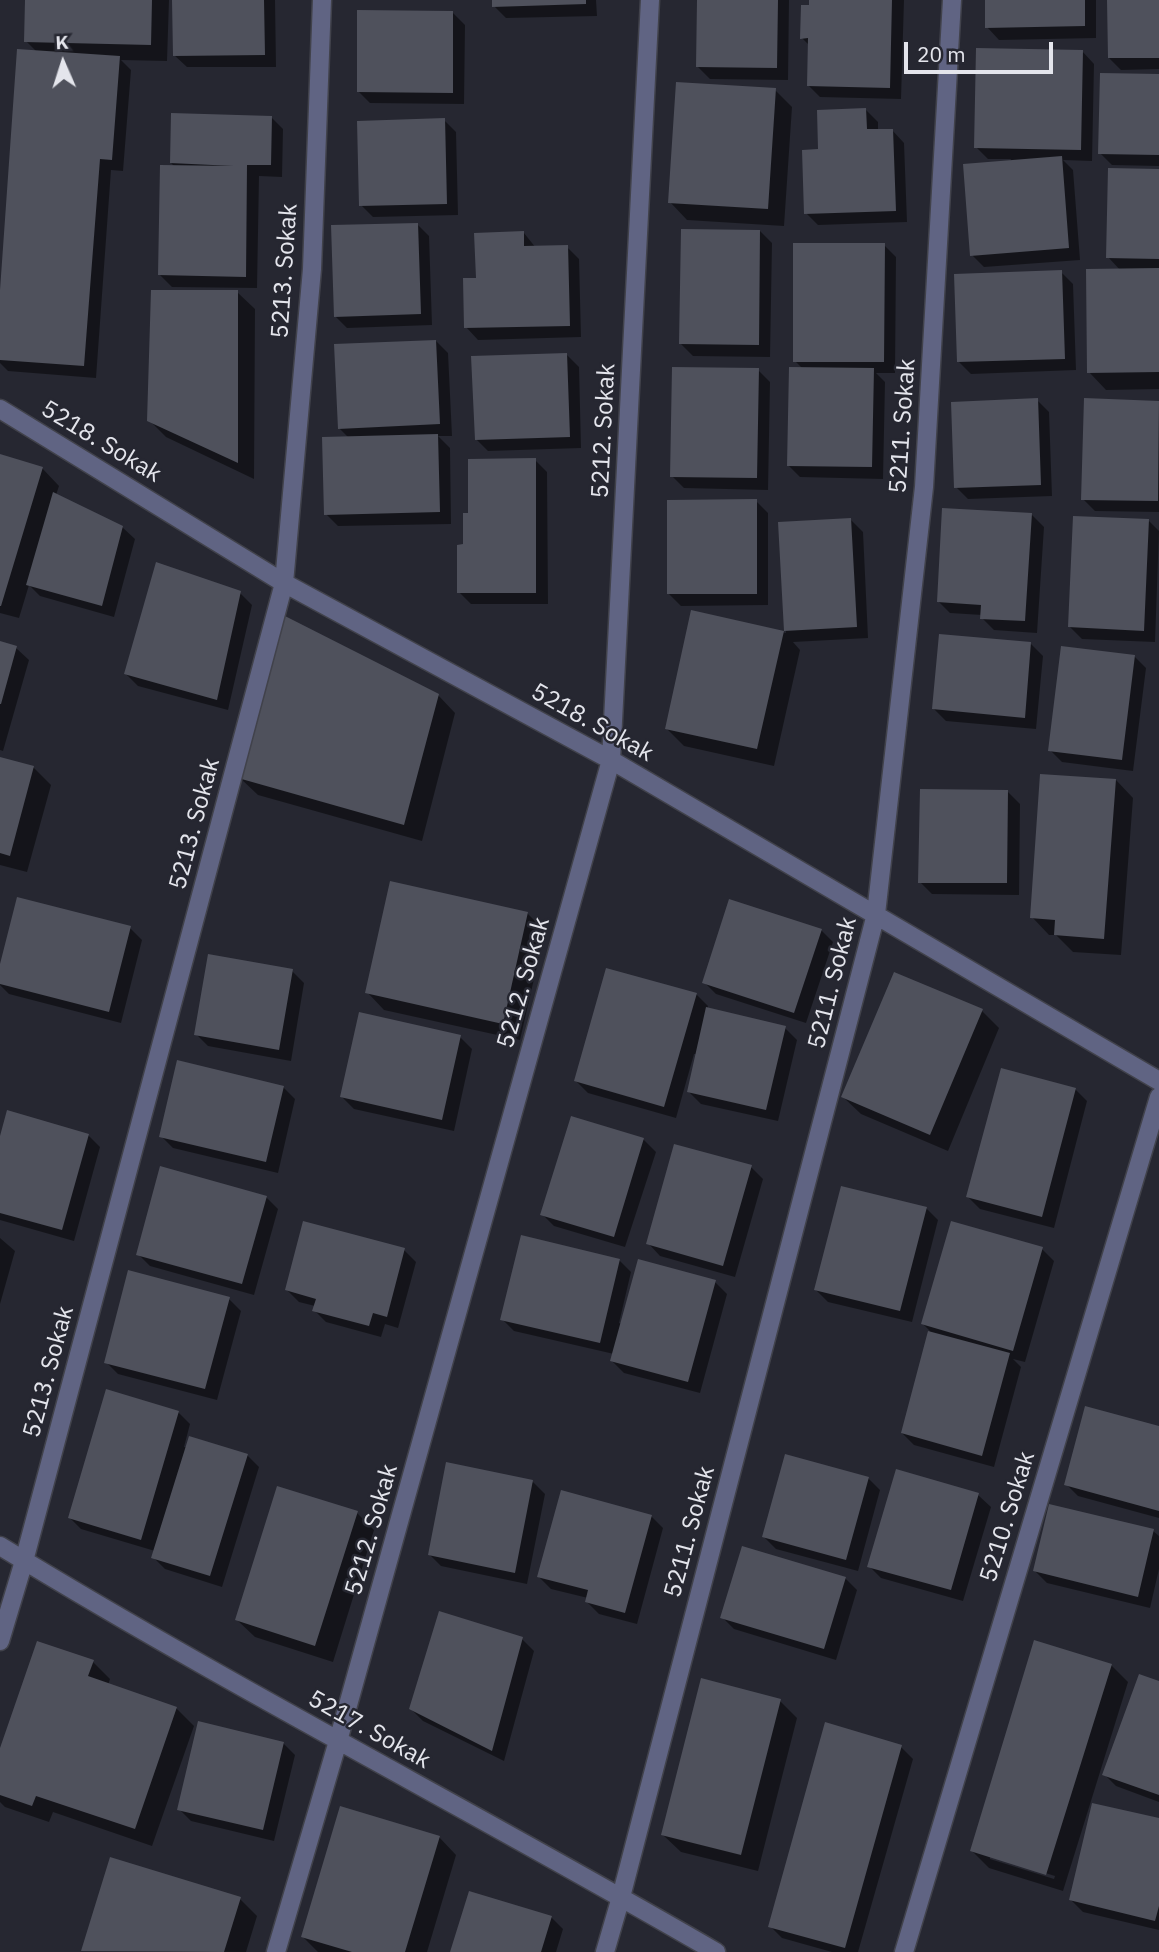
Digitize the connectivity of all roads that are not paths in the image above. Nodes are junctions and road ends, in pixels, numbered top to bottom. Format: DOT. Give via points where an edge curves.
graph roads {
  1 [pos="322,0"];
  2 [pos="650,0"];
  3 [pos="951,0"];
  4 [pos="0,409"];
  5 [pos="284,583"];
  6 [pos="611,760"];
  7 [pos="876,914"];
  8 [pos="1159,1081"];
  9 [pos="1159,1097"];
  10 [pos="0,1546"];
  11 [pos="24,1561"];
  12 [pos="0,1641"];
  13 [pos="338,1741"];
  14 [pos="621,1897"];
  15 [pos="276,1952"];
  16 [pos="605,1952"];
  17 [pos="716,1952"];
  18 [pos="904,1952"];
  1 -- 5 [label="street, 5213. Sokak" via="312,269"];
  2 -- 6 [label="street, 5212. Sokak"];
  3 -- 7 [label="street, 5211. Sokak" via="924,487"];
  4 -- 5 [label="street, 5218. Sokak"];
  5 -- 6 [label="street, 5218. Sokak"];
  5 -- 11 [label="street, 5213. Sokak"];
  6 -- 7 [label="street, 5218. Sokak"];
  6 -- 13 [label="street, 5212. Sokak"];
  7 -- 8 [label="street, 5218. Sokak"];
  7 -- 14 [label="street, 5211. Sokak"];
  9 -- 18 [label="street, 5210. Sokak"];
  10 -- 11 [label="street, 5217. Sokak"];
  11 -- 12 [label="street, 5213. Sokak"];
  11 -- 13 [label="street, 5217. Sokak"];
  13 -- 14 [label="street, 5217. Sokak"];
  13 -- 15 [label="street, 5212. Sokak"];
  14 -- 16 [label="street, 5211. Sokak"];
  14 -- 17 [label="street, 5217. Sokak"];
}
